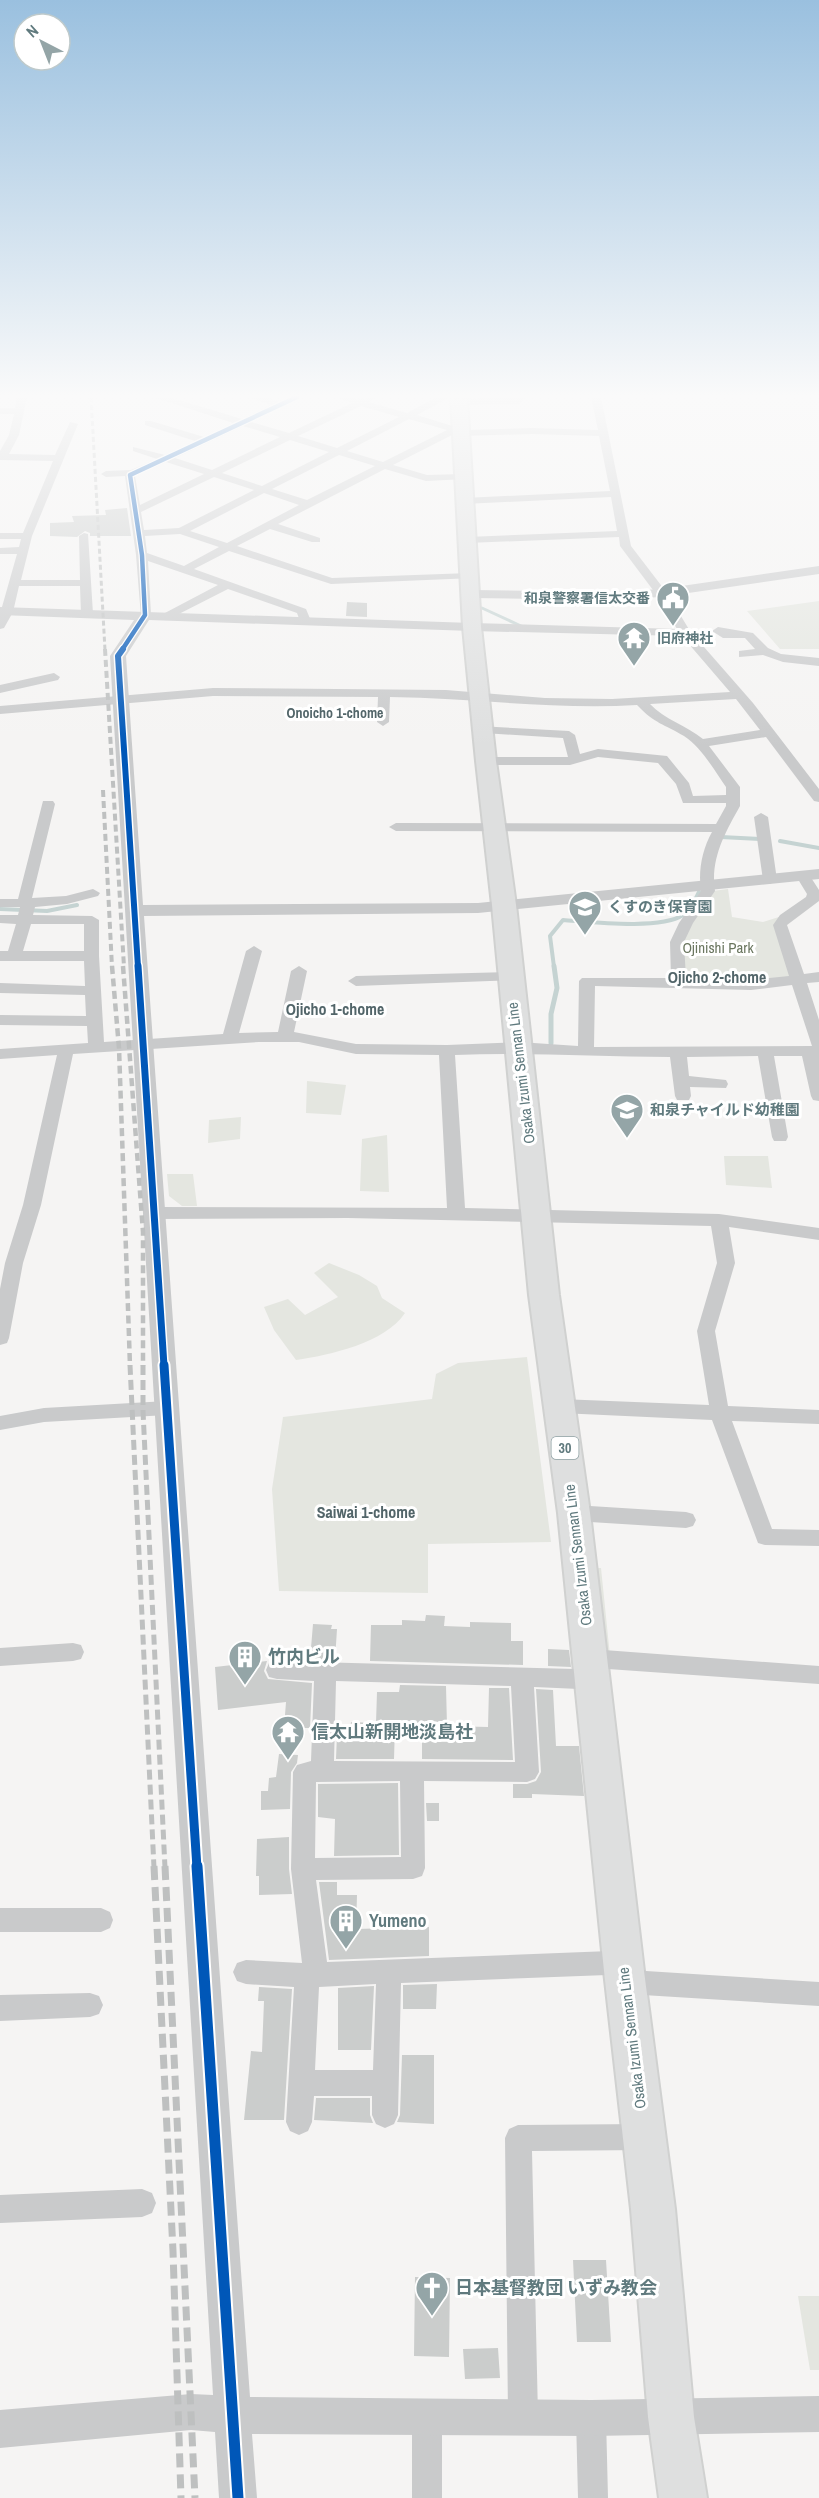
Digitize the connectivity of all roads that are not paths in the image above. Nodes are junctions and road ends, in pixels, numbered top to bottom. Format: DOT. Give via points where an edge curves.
graph roads {
  1 [pos="36,514"];
  2 [pos="137,514"];
  3 [pos="215,514"];
  4 [pos="291,514"];
  5 [pos="465,514"];
  6 [pos="619,514"];
  7 [pos="270,525"];
  8 [pos="181,531"];
  9 [pos="140,533"];
  10 [pos="622,534"];
  11 [pos="0,536"];
  12 [pos="27,536"];
  13 [pos="84,536"];
  14 [pos="316,540"];
  15 [pos="467,540"];
  16 [pos="228,547"];
  17 [pos="23,550"];
  18 [pos="0,551"];
  19 [pos="142,555"];
  20 [pos="184,570"];
  21 [pos="819,570"];
  22 [pos="14,583"];
  23 [pos="86,583"];
  24 [pos="227,585"];
  25 [pos="471,585"];
  26 [pos="661,593"];
  27 [pos="87,614"];
  28 [pos="2,616"];
  29 [pos="156,616"];
  30 [pos="305,621"];
  31 [pos="472,627"];
  32 [pos="718,631"];
  33 [pos="685,633"];
  34 [pos="766,651"];
  35 [pos="743,654"];
  36 [pos="819,662"];
  37 [pos="54,677"];
  38 [pos="0,689"];
  39 [pos="384,694"];
  40 [pos="740,695"];
  41 [pos="480,696"];
  42 [pos="121,699"];
  43 [pos="640,701"];
  44 [pos="89,702"];
  45 [pos="0,710"];
  46 [pos="90,716"];
  47 [pos="383,722"];
  48 [pos="483,729"];
  49 [pos="770,732"];
  50 [pos="700,743"];
  51 [pos="575,760"];
  52 [pos="486,761"];
  53 [pos="819,798"];
  54 [pos="734,799"];
  55 [pos="48,804"];
  56 [pos="697,808"];
  57 [pos="761,817"];
  58 [pos="495,826"];
  59 [pos="396,827"];
  60 [pos="701,827"];
  61 [pos="721,828"];
  62 [pos="811,875"];
  63 [pos="770,880"];
  64 [pos="708,885"];
  65 [pos="93,893"];
  66 [pos="0,903"];
  67 [pos="504,905"];
  68 [pos="26,909"];
  69 [pos="135,911"];
  70 [pos="0,919"];
  71 [pos="254,951"];
  72 [pos="7,956"];
  73 [pos="91,956"];
  74 [pos="299,971"];
  75 [pos="510,976"];
  76 [pos="819,977"];
  77 [pos="800,980"];
  78 [pos="356,981"];
  79 [pos="679,984"];
  80 [pos="0,988"];
  81 [pos="93,991"];
  82 [pos="0,1020"];
  83 [pos="94,1022"];
  84 [pos="285,1037"];
  85 [pos="230,1038"];
  86 [pos="142,1045"];
  87 [pos="519,1047"];
  88 [pos="96,1049"];
  89 [pos="816,1049"];
  90 [pos="447,1050"];
  91 [pos="66,1051"];
  92 [pos="765,1051"];
  93 [pos="586,1052"];
  94 [pos="678,1052"];
  95 [pos="0,1054"];
  96 [pos="720,1084"];
  97 [pos="819,1096"];
  98 [pos="780,1137"];
  99 [pos="154,1213"];
  100 [pos="456,1214"];
  101 [pos="537,1215"];
  102 [pos="718,1220"];
  103 [pos="819,1234"];
  104 [pos="0,1338"];
  105 [pos="560,1406"];
  106 [pos="167,1408"];
  107 [pos="720,1414"];
  108 [pos="819,1417"];
  109 [pos="0,1423"];
  110 [pos="574,1513"];
  111 [pos="686,1520"];
  112 [pos="819,1538"];
  113 [pos="73,1652"];
  114 [pos="0,1657"];
  115 [pos="591,1669"];
  116 [pos="277,1670"];
  117 [pos="325,1672"];
  118 [pos="819,1675"];
  119 [pos="522,1679"];
  120 [pos="322,1771"];
  121 [pos="412,1771"];
  122 [pos="303,1869"];
  123 [pos="0,1920"];
  124 [pos="101,1920"];
  125 [pos="389,1971"];
  126 [pos="624,1971"];
  127 [pos="246,1972"];
  128 [pos="312,1974"];
  129 [pos="819,1994"];
  130 [pos="90,2005"];
  131 [pos="0,2008"];
  132 [pos="301,2083"];
  133 [pos="386,2083"];
  134 [pos="385,2115"];
  135 [pos="299,2122"];
  136 [pos="644,2137"];
  137 [pos="142,2203"];
  138 [pos="0,2209"];
  139 [pos="232,2413"];
  140 [pos="819,2414"];
  141 [pos="524,2416"];
  142 [pos="427,2417"];
  143 [pos="671,2417"];
  144 [pos="591,2418"];
  145 [pos="0,2429"];
  146 [pos="238,2498"];
  147 [pos="427,2498"];
  148 [pos="593,2498"];
  149 [pos="683,2498"];
  1 -- 12 [label="street"];
  2 -- 9 [label="street"];
  3 -- 8 [label="street"];
  4 -- 7 [label="street"];
  5 -- 15 [label="main road, Osaka Izumi Sennan Line / 30"];
  6 -- 10 [label="street"];
  7 -- 14 [label="street"];
  7 -- 16 [label="street"];
  8 -- 9 [label="street"];
  8 -- 16 [label="street"];
  9 -- 19 [label="street"];
  10 -- 15 [label="street"];
  10 -- 26 [label="street" via="637,564"];
  11 -- 12 [label="street"];
  12 -- 17 [label="street"];
  13 -- 23 [label="street"];
  15 -- 25 [label="main road, Osaka Izumi Sennan Line / 30"];
  16 -- 20 [label="street"];
  16 -- 25 [label="street" via="331,581"];
  17 -- 18 [label="street"];
  17 -- 22 [label="street"];
  19 -- 20 [label="street"];
  19 -- 29 [label="street"];
  20 -- 24 [label="street"];
  21 -- 26 [label="street"];
  22 -- 23 [label="street"];
  22 -- 28 [label="street"];
  23 -- 27 [label="street"];
  24 -- 29 [label="street"];
  24 -- 30 [label="street" via="302,611"];
  25 -- 26 [label="street" via="607,596"];
  25 -- 31 [label="main road, Osaka Izumi Sennan Line / 30"];
  26 -- 33 [label="street"];
  27 -- 28 [label="street"];
  27 -- 29 [label="street"];
  29 -- 30 [label="street"];
  29 -- 42 [label="street" via="118,656"];
  30 -- 31 [label="street"];
  31 -- 33 [label="street"];
  31 -- 41 [label="main road, Osaka Izumi Sennan Line / 30"];
  32 -- 34 [label="street" via="749,634"];
  33 -- 40 [label="street"];
  34 -- 35 [label="street"];
  34 -- 36 [label="street" via="782,658"];
  37 -- 38 [label="street"];
  39 -- 41 [label="street"];
  39 -- 42 [label="street" via="213,692"];
  39 -- 47 [label="street"];
  40 -- 43 [label="street"];
  40 -- 49 [label="street"];
  41 -- 43 [label="street" via="545,702"];
  41 -- 48 [label="main road, Osaka Izumi Sennan Line / 30"];
  42 -- 44 [label="street"];
  42 -- 69 [label="street"];
  43 -- 50 [label="street" via="656,717"];
  44 -- 45 [label="street"];
  44 -- 46 [label="street"];
  48 -- 51 [label="street" via="569,735"];
  48 -- 52 [label="main road, Osaka Izumi Sennan Line / 30"];
  49 -- 50 [label="street"];
  49 -- 53 [label="street"];
  50 -- 54 [label="street" via="733,787"];
  51 -- 52 [label="street"];
  51 -- 54 [label="street" via="598,753 662,759 682,783 688,800"];
  52 -- 58 [label="main road, Osaka Izumi Sennan Line / 30"];
  54 -- 61 [label="street"];
  55 -- 68 [label="street"];
  56 -- 60 [label="street"];
  57 -- 63 [label="street"];
  58 -- 59 [label="street" via="422,823"];
  58 -- 60 [label="street" via="655,822"];
  58 -- 67 [label="main road, Osaka Izumi Sennan Line / 30"];
  60 -- 61 [label="street"];
  61 -- 64 [label="street" via="712,845"];
  62 -- 63 [label="street"];
  62 -- 77 [label="street" via="813,899 780,925"];
  63 -- 64 [label="street"];
  64 -- 67 [label="street"];
  64 -- 79 [label="street" via="677,942"];
  65 -- 68 [label="street"];
  66 -- 68 [label="street"];
  67 -- 69 [label="street" via="402,910"];
  67 -- 75 [label="main road, Osaka Izumi Sennan Line / 30"];
  68 -- 70 [label="street"];
  68 -- 72 [label="street"];
  68 -- 73 [label="street" via="92,920"];
  69 -- 86 [label="street"];
  71 -- 85 [label="street"];
  72 -- 73 [label="street"];
  73 -- 81 [label="street"];
  74 -- 84 [label="street"];
  75 -- 78 [label="street"];
  75 -- 87 [label="main road, Osaka Izumi Sennan Line / 30"];
  76 -- 77 [label="street"];
  77 -- 79 [label="street" via="752,985"];
  77 -- 89 [label="street"];
  79 -- 93 [label="street" via="586,981"];
  80 -- 81 [label="street"];
  81 -- 83 [label="street"];
  82 -- 83 [label="street"];
  83 -- 88 [label="street"];
  84 -- 85 [label="street"];
  84 -- 90 [label="street" via="356,1049"];
  85 -- 86 [label="street"];
  86 -- 88 [label="street"];
  86 -- 99 [label="street"];
  87 -- 90 [label="street"];
  87 -- 93 [label="street"];
  87 -- 101 [label="main road, Osaka Izumi Sennan Line / 30"];
  88 -- 91 [label="street"];
  89 -- 92 [label="street"];
  89 -- 97 [label="street"];
  90 -- 100 [label="street"];
  91 -- 95 [label="street"];
  91 -- 104 [label="street" via="32,1205 14,1263"];
  92 -- 94 [label="street"];
  92 -- 98 [label="street"];
  93 -- 94 [label="street"];
  94 -- 96 [label="street" via="682,1089"];
  99 -- 100 [label="street"];
  99 -- 106 [label="street"];
  100 -- 101 [label="street"];
  101 -- 102 [label="street"];
  101 -- 105 [label="main road, Osaka Izumi Sennan Line / 30"];
  102 -- 103 [label="street"];
  102 -- 107 [label="street" via="726,1263 706,1331"];
  105 -- 107 [label="street"];
  105 -- 110 [label="main road, Osaka Izumi Sennan Line / 30"];
  106 -- 109 [label="street" via="44,1415"];
  106 -- 139 [label="street"];
  107 -- 108 [label="street"];
  107 -- 112 [label="street" via="765,1537"];
  110 -- 111 [label="street"];
  110 -- 115 [label="main road, Osaka Izumi Sennan Line / 30"];
  113 -- 114 [label="street"];
  115 -- 118 [label="street" via="604,1659"];
  115 -- 119 [label="street" via="579,1679"];
  115 -- 126 [label="main road, Osaka Izumi Sennan Line / 30"];
  116 -- 117 [label="street"];
  117 -- 119 [label="street"];
  117 -- 120 [label="street"];
  119 -- 121 [label="street" via="527,1772"];
  120 -- 121 [label="street"];
  120 -- 122 [label="street" via="305,1772"];
  121 -- 122 [label="street" via="413,1868"];
  122 -- 128 [label="street"];
  123 -- 124 [label="street"];
  125 -- 126 [label="street" via="610,1963"];
  125 -- 128 [label="street"];
  125 -- 133 [label="street"];
  126 -- 129 [label="street" via="643,1983"];
  126 -- 136 [label="main road, Osaka Izumi Sennan Line / 30"];
  127 -- 128 [label="street"];
  128 -- 132 [label="street"];
  130 -- 131 [label="street"];
  132 -- 133 [label="street"];
  132 -- 135 [label="street"];
  133 -- 134 [label="street"];
  136 -- 141 [label="street" via="518,2138"];
  136 -- 143 [label="main road, Osaka Izumi Sennan Line / 30"];
  137 -- 138 [label="street"];
  139 -- 142 [label="street"];
  139 -- 145 [label="street" via="184,2412"];
  139 -- 146 [label="street"];
  140 -- 143 [label="street"];
  141 -- 142 [label="street"];
  141 -- 144 [label="street"];
  142 -- 147 [label="street"];
  143 -- 144 [label="street"];
  143 -- 149 [label="main road, Osaka Izumi Sennan Line / 30"];
  144 -- 148 [label="street"];
}
